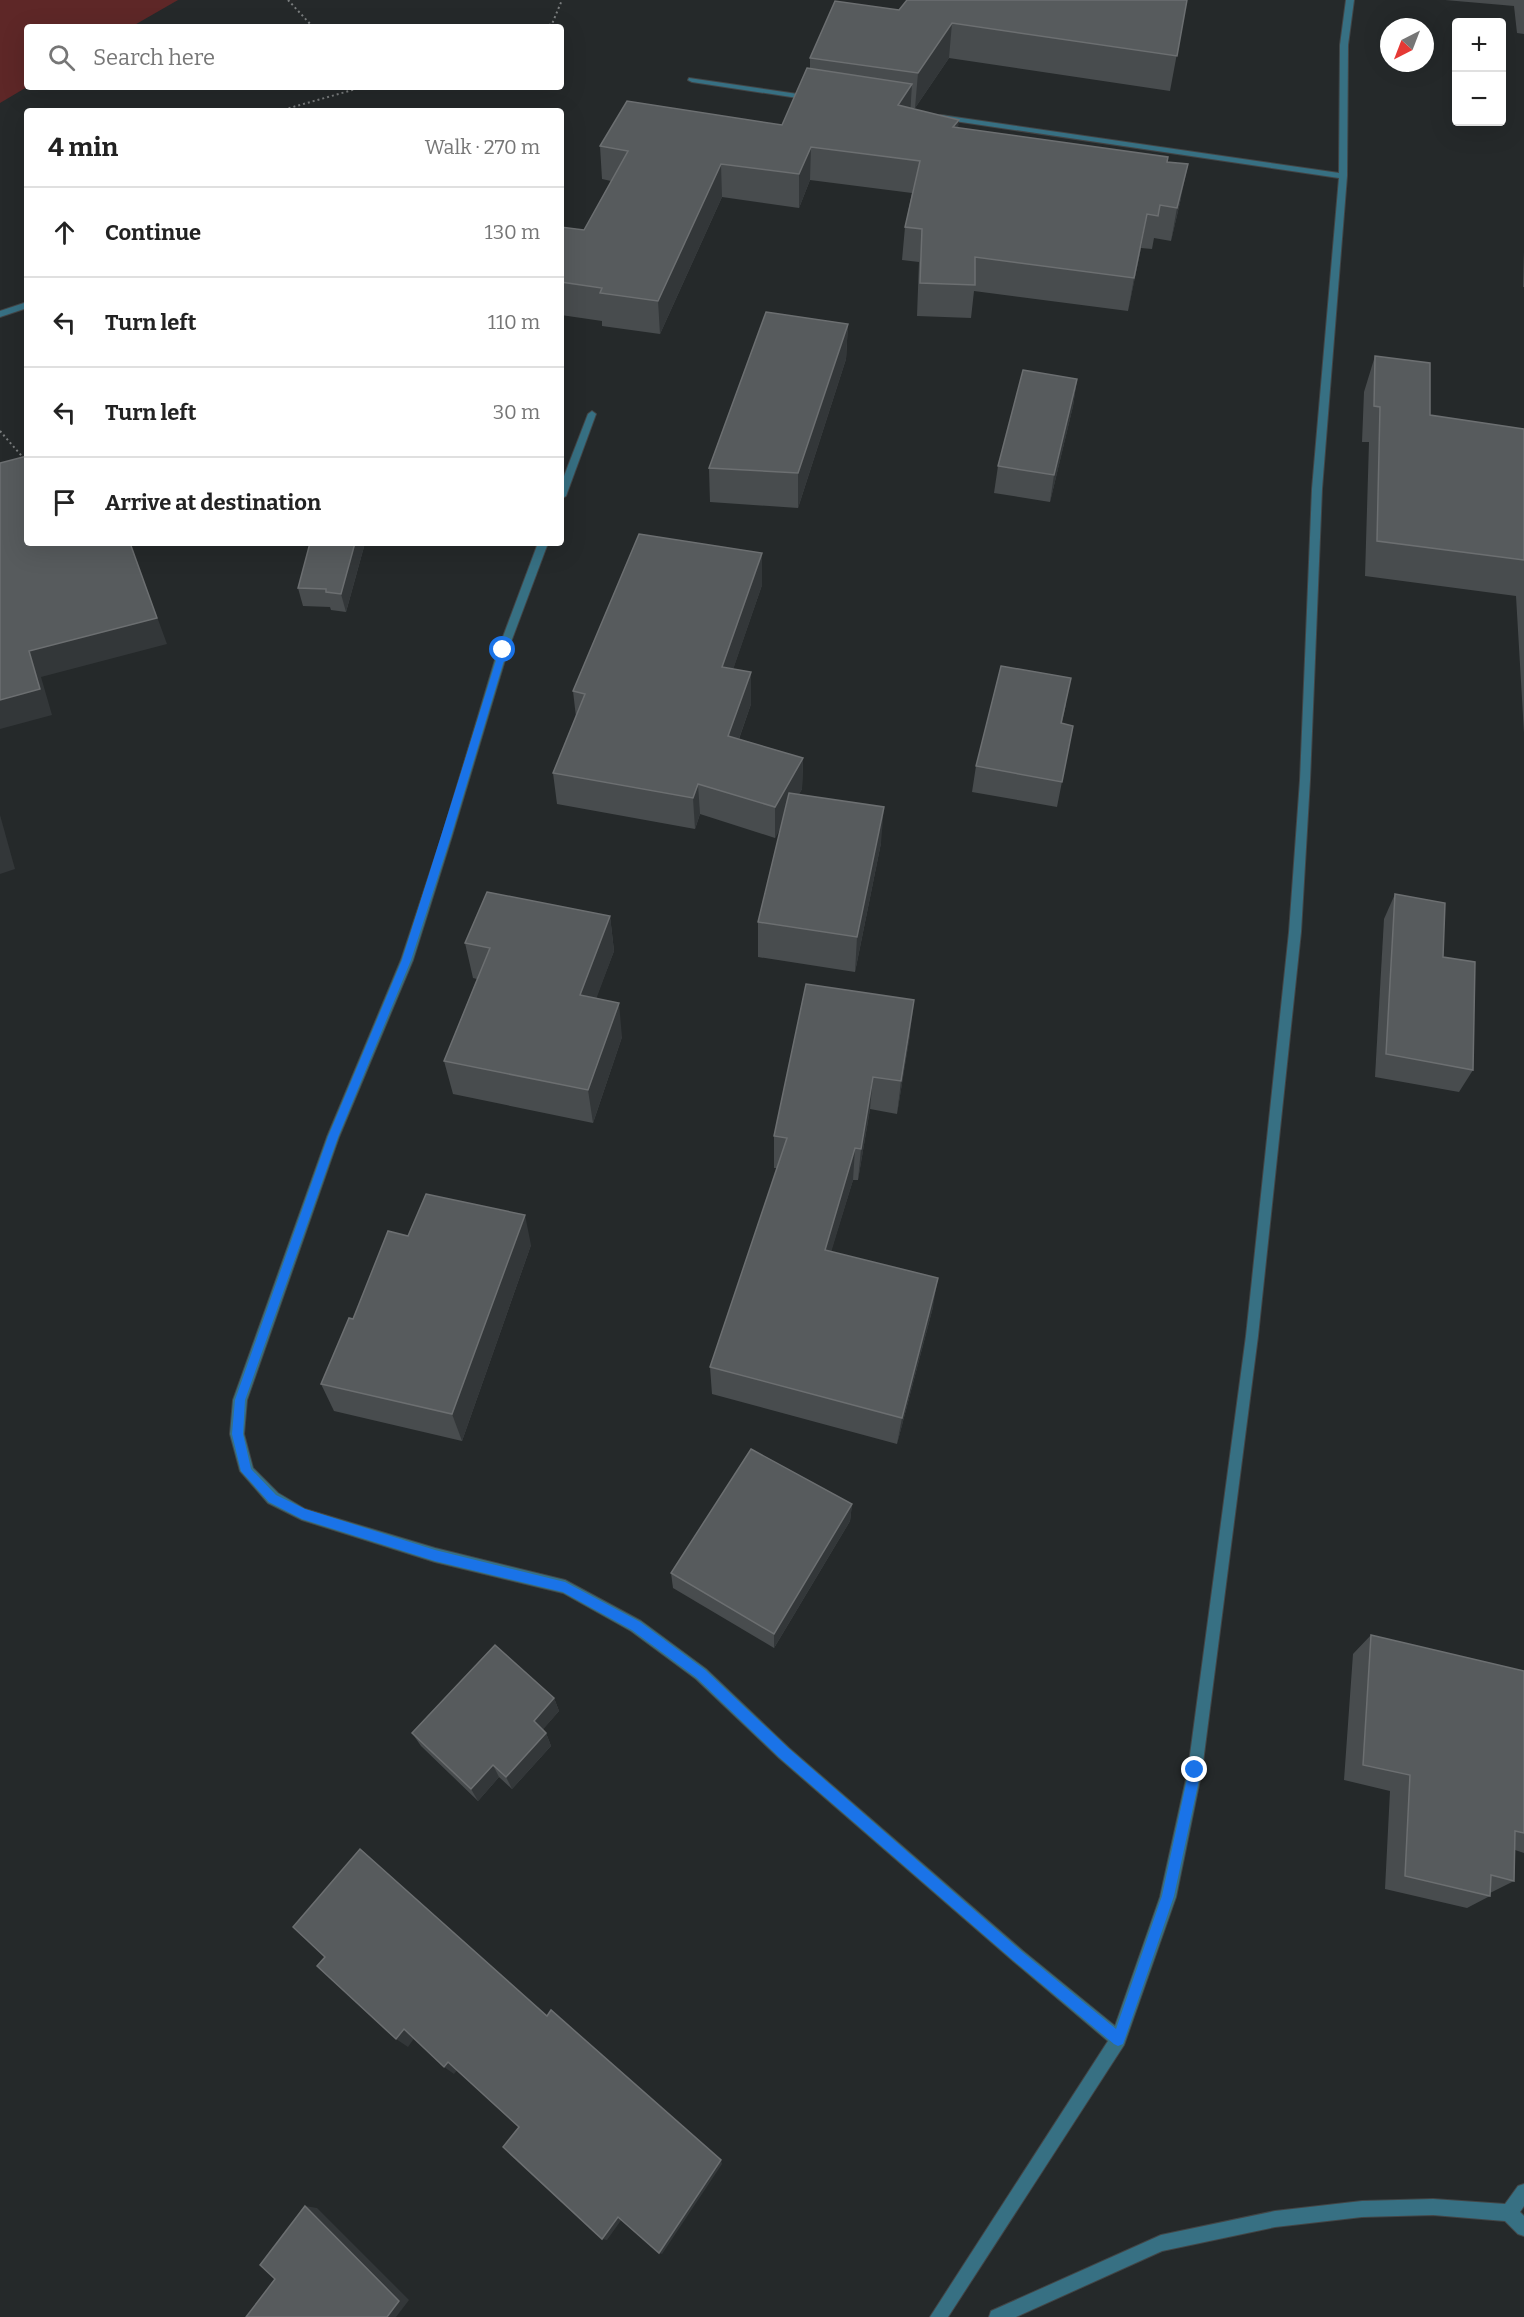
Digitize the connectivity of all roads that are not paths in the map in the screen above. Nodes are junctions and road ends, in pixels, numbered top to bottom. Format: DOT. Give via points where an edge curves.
graph roads {
  1 [pos="1350,0"];
  2 [pos="692,80"];
  3 [pos="821,99"];
  4 [pos="926,114"];
  5 [pos="1343,176"];
  6 [pos="24,306"];
  7 [pos="0,314"];
  8 [pos="592,414"];
  9 [pos="564,488"];
  10 [pos="542,546"];
  11 [pos="1118,2040"];
  12 [pos="1524,2192"];
  13 [pos="1509,2213"];
  14 [pos="1524,2229"];
  15 [pos="938,2317"];
  16 [pos="997,2317"];
  1 -- 5 [label="street" via="1344,45"];
  2 -- 3 [label="street"];
  4 -- 5 [label="street"];
  5 -- 11 [label="street" via="1317,489 1295,932 1252,1336 1195,1770 1168,1896"];
  6 -- 7 [label="street"];
  8 -- 9 [label="street"];
  10 -- 11 [label="street" via="503,650 407,960 333,1137 240,1400 237,1434 247,1471 273,1498 302,1514 435,1555 565,1587 636,1626 701,1674 784,1753"];
  11 -- 15 [label="street"];
  12 -- 13 [label="street"];
  13 -- 14 [label="street"];
  13 -- 16 [label="street" via="1433,2207 1362,2209 1275,2219 1161,2243"];
}
